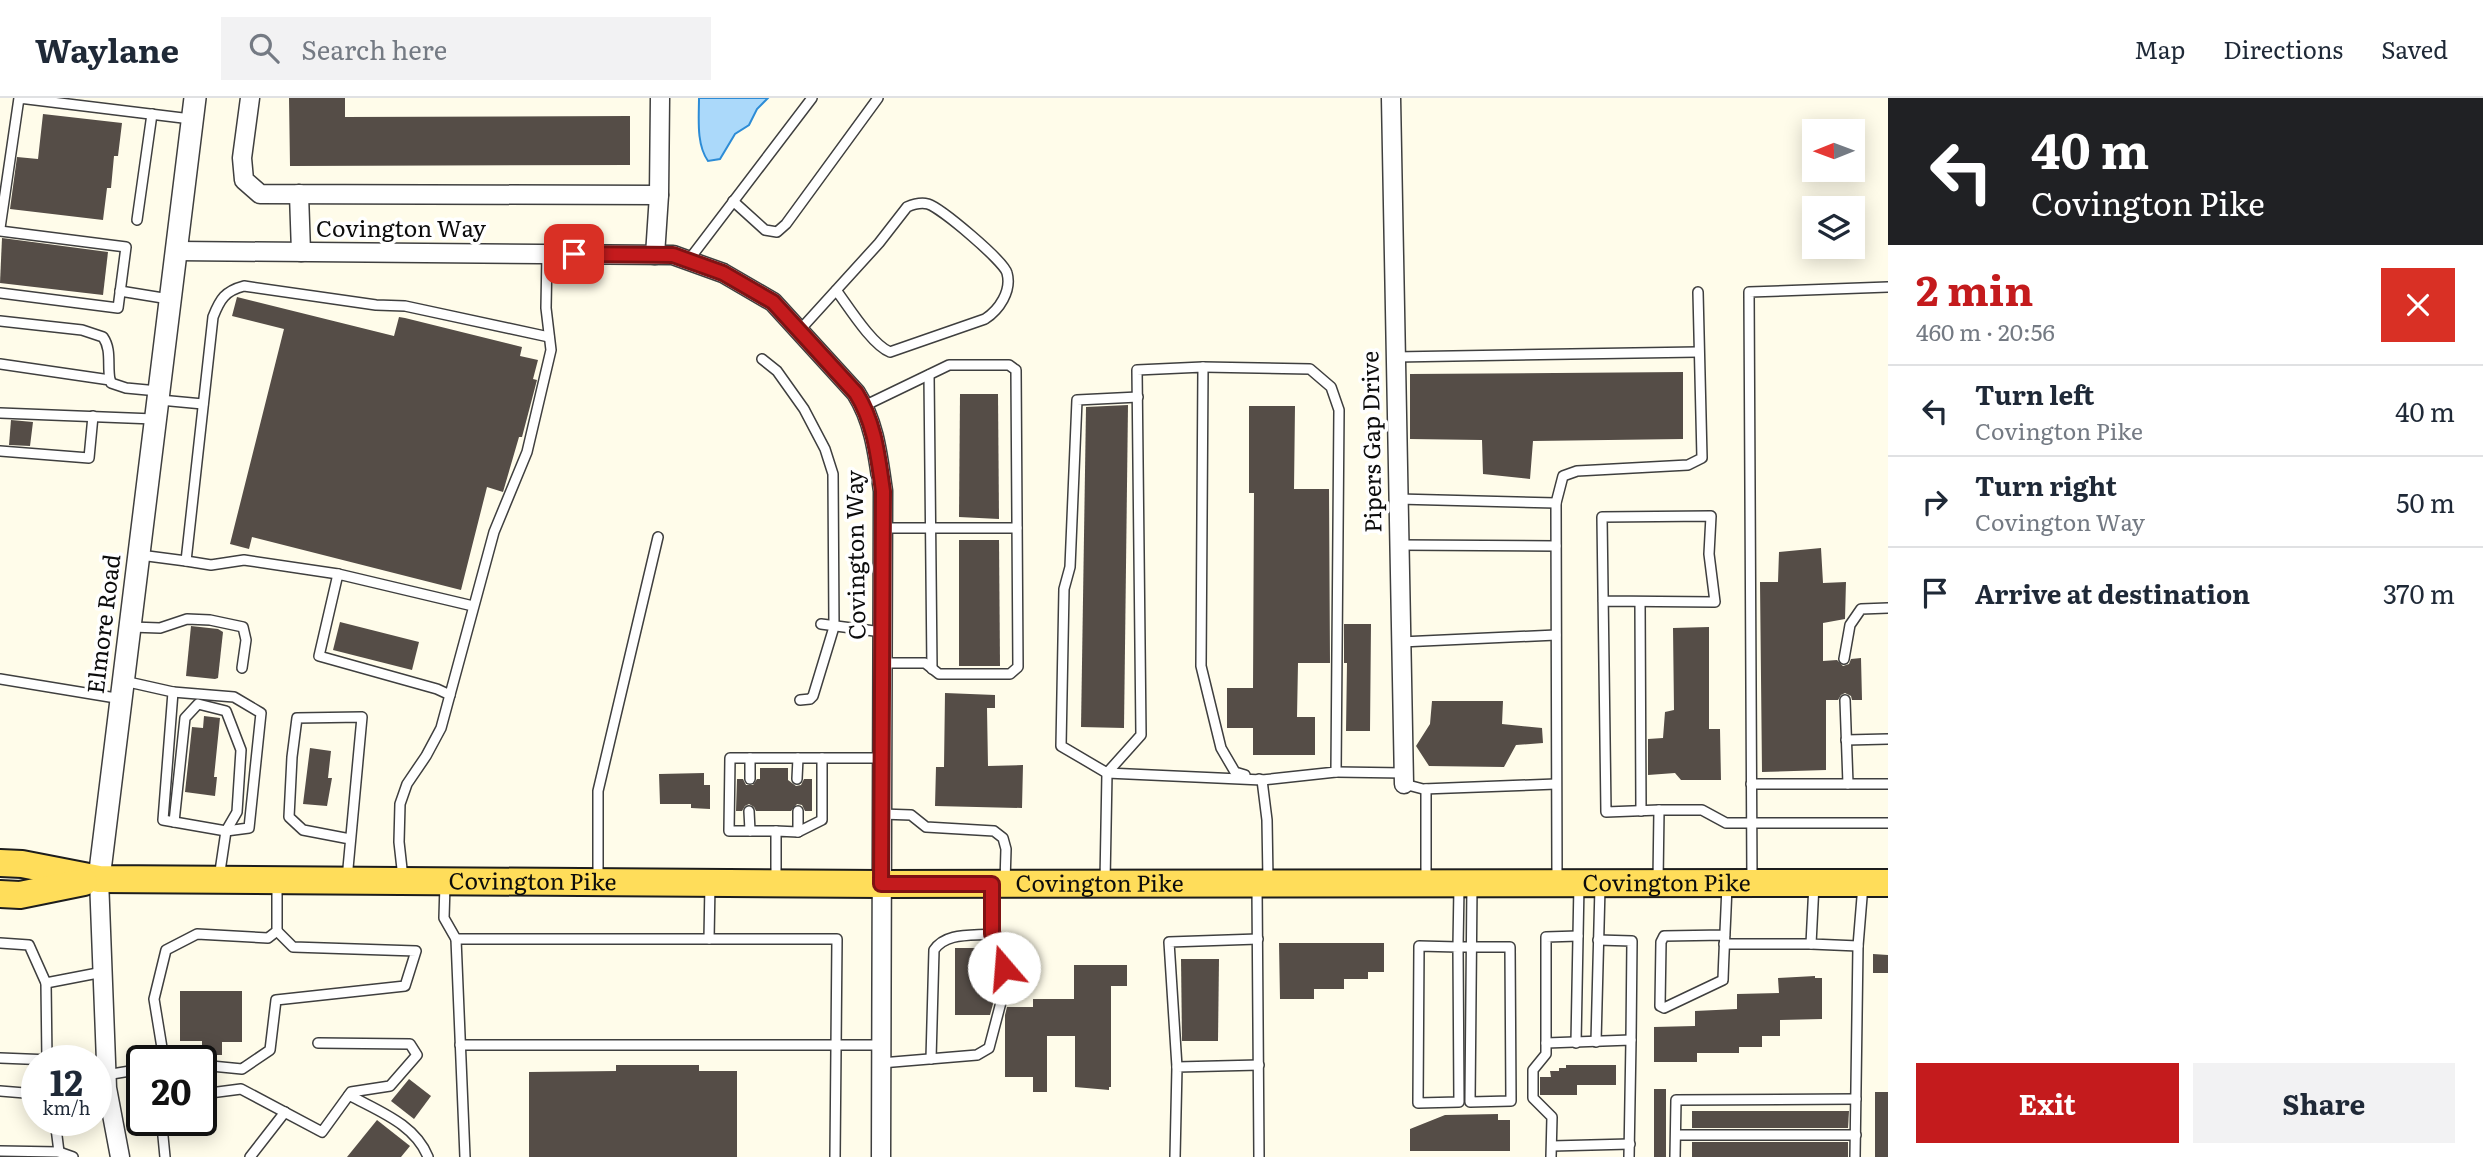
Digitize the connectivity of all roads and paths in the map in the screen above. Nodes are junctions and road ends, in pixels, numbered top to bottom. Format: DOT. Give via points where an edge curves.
graph roads {
  1 [pos="250,98"];
  2 [pos="660,98"];
  3 [pos="812,98"];
  4 [pos="878,98"];
  5 [pos="1391,98"];
  6 [pos="194,108"];
  7 [pos="152,114"];
  8 [pos="299,194"];
  9 [pos="659,195"];
  10 [pos="733,201"];
  11 [pos="137,220"];
  12 [pos="0,229"];
  13 [pos="177,251"];
  14 [pos="301,252"];
  15 [pos="547,254"];
  16 [pos="655,255"];
  17 [pos="688,261"];
  18 [pos="1888,287"];
  19 [pos="836,290"];
  20 [pos="120,291"];
  21 [pos="1698,292"];
  22 [pos="0,293"];
  23 [pos="171,299"];
  24 [pos="0,321"];
  25 [pos="799,331"];
  26 [pos="549,337"];
  27 [pos="1698,352"];
  28 [pos="1395,357"];
  29 [pos="762,359"];
  30 [pos="0,364"];
  31 [pos="1203,368"];
  32 [pos="929,375"];
  33 [pos="110,380"];
  34 [pos="1138,397"];
  35 [pos="158,403"];
  36 [pos="203,404"];
  37 [pos="864,406"];
  38 [pos="0,413"];
  39 [pos="93,416"];
  40 [pos="0,452"];
  41 [pos="1398,499"];
  42 [pos="1556,503"];
  43 [pos="883,528"];
  44 [pos="931,528"];
  45 [pos="1017,528"];
  46 [pos="658,537"];
  47 [pos="1399,545"];
  48 [pos="1556,546"];
  49 [pos="139,555"];
  50 [pos="186,561"];
  51 [pos="338,575"];
  52 [pos="1603,601"];
  53 [pos="1640,602"];
  54 [pos="473,606"];
  55 [pos="1888,608"];
  56 [pos="821,624"];
  57 [pos="131,626"];
  58 [pos="834,627"];
  59 [pos="882,632"];
  60 [pos="1556,635"];
  61 [pos="1401,642"];
  62 [pos="1843,659"];
  63 [pos="882,663"];
  64 [pos="242,668"];
  65 [pos="932,669"];
  66 [pos="0,679"];
  67 [pos="123,690"];
  68 [pos="173,692"];
  69 [pos="450,695"];
  70 [pos="800,700"];
  71 [pos="1845,700"];
  72 [pos="1888,739"];
  73 [pos="1846,740"];
  74 [pos="750,758"];
  75 [pos="797,758"];
  76 [pos="822,758"];
  77 [pos="882,758"];
  78 [pos="1336,772"];
  79 [pos="1107,773"];
  80 [pos="750,779"];
  81 [pos="797,779"];
  82 [pos="1404,779"];
  83 [pos="1262,780"];
  84 [pos="1751,784"];
  85 [pos="1848,784"];
  86 [pos="1888,784"];
  87 [pos="1556,785"];
  88 [pos="1426,789"];
  89 [pos="1659,810"];
  90 [pos="749,811"];
  91 [pos="798,811"];
  92 [pos="1642,811"];
  93 [pos="881,814"];
  94 [pos="174,822"];
  95 [pos="1888,823"];
  96 [pos="1751,824"];
  97 [pos="226,831"];
  98 [pos="750,831"];
  99 [pos="776,831"];
  100 [pos="798,831"];
  101 [pos="350,839"];
  102 [pos="0,863"];
  103 [pos="99,879"];
  104 [pos="218,880"];
  105 [pos="277,880"];
  106 [pos="404,880"];
  107 [pos="346,881"];
  108 [pos="445,881"];
  109 [pos="597,882"];
  110 [pos="1579,882"];
  111 [pos="1658,882"];
  112 [pos="710,883"];
  113 [pos="1105,883"];
  114 [pos="1263,883"];
  115 [pos="1426,883"];
  116 [pos="1465,883"];
  117 [pos="1740,883"];
  118 [pos="1814,883"];
  119 [pos="1876,883"];
  120 [pos="776,884"];
  121 [pos="881,884"];
  122 [pos="999,884"];
  123 [pos="0,894"];
  124 [pos="277,931"];
  125 [pos="992,934"];
  126 [pos="1578,936"];
  127 [pos="456,939"];
  128 [pos="709,939"];
  129 [pos="1258,939"];
  130 [pos="1598,940"];
  131 [pos="1725,940"];
  132 [pos="0,943"];
  133 [pos="1811,944"];
  134 [pos="1858,946"];
  135 [pos="1458,947"];
  136 [pos="1471,947"];
  137 [pos="103,972"];
  138 [pos="46,983"];
  139 [pos="1631,1040"];
  140 [pos="1596,1042"];
  141 [pos="318,1043"];
  142 [pos="1546,1043"];
  143 [pos="1576,1043"];
  144 [pos="48,1045"];
  145 [pos="103,1045"];
  146 [pos="162,1045"];
  147 [pos="460,1045"];
  148 [pos="836,1045"];
  149 [pos="881,1054"];
  150 [pos="0,1058"];
  151 [pos="21,1059"];
  152 [pos="931,1059"];
  153 [pos="1259,1065"];
  154 [pos="217,1067"];
  155 [pos="1177,1067"];
  156 [pos="0,1091"];
  157 [pos="217,1092"];
  158 [pos="21,1093"];
  159 [pos="349,1095"];
  160 [pos="1856,1099"];
  161 [pos="1459,1102"];
  162 [pos="1470,1102"];
  163 [pos="285,1112"];
  164 [pos="112,1115"];
  165 [pos="1676,1135"];
  166 [pos="1856,1135"];
  167 [pos="57,1136"];
  168 [pos="163,1136"];
  169 [pos="1629,1144"];
  170 [pos="1552,1146"];
  171 [pos="0,1151"];
  172 [pos="59,1152"];
  173 [pos="73,1157"];
  174 [pos="120,1157"];
  175 [pos="165,1157"];
  176 [pos="250,1157"];
  177 [pos="428,1157"];
  178 [pos="464,1157"];
  179 [pos="835,1157"];
  180 [pos="881,1157"];
  181 [pos="1175,1157"];
  182 [pos="1259,1157"];
  183 [pos="1551,1157"];
  184 [pos="1629,1157"];
  185 [pos="1675,1157"];
  186 [pos="1855,1157"];
  1 -- 8 [label="street" via="242,158 244,180 260,194"];
  2 -- 9 [label="street"];
  3 -- 10 [label="lane"];
  4 -- 10 [label="lane" via="777,232 765,230"];
  5 -- 28 [label="street, Pipers Gap Drive"];
  6 -- 7 [label="lane"];
  6 -- 13 [label="street, Elmore Road"];
  7 -- 11 [label="lane"];
  7 -- 12 [label="lane" via="19,98"];
  8 -- 9 [label="street"];
  8 -- 14 [label="street"];
  9 -- 16 [label="street"];
  10 -- 17 [label="lane"];
  12 -- 20 [label="lane" via="126,247"];
  13 -- 14 [label="street, Covington Way"];
  13 -- 23 [label="street, Elmore Road"];
  14 -- 15 [label="street, Covington Way"];
  15 -- 16 [label="street, Covington Way"];
  15 -- 26 [label="lane"];
  16 -- 17 [label="street, Covington Way"];
  17 -- 25 [label="street, Covington Way" via="723,273 773,302"];
  18 -- 84 [label="lane" via="1749,292"];
  19 -- 19 [label="lane" via="907,208 920,203 934,207 964,230 1005,268 1008,279 995,313 890,352 875,341"];
  19 -- 25 [label="lane"];
  20 -- 22 [label="lane" via="118,308"];
  20 -- 23 [label="lane"];
  21 -- 27 [label="lane"];
  23 -- 35 [label="street, Elmore Road"];
  24 -- 33 [label="lane" via="82,330 103,337 109,349"];
  25 -- 37 [label="street, Covington Way"];
  26 -- 36 [label="lane" via="405,306 244,286 224,294 213,317"];
  26 -- 54 [label="lane" via="551,350 527,452 494,532"];
  27 -- 28 [label="lane"];
  27 -- 42 [label="lane" via="1702,458 1688,465 1577,471 1563,476"];
  28 -- 41 [label="street, Pipers Gap Drive"];
  29 -- 58 [label="lane" via="777,371 804,410 833,474"];
  30 -- 33 [label="lane"];
  31 -- 34 [label="lane" via="1137,370"];
  31 -- 78 [label="lane" via="1310,369 1331,387 1339,410"];
  31 -- 83 [label="lane" via="1201,666 1221,748 1235,772"];
  32 -- 37 [label="lane"];
  32 -- 44 [label="lane"];
  32 -- 45 [label="lane" via="949,365 1009,365 1016,370"];
  33 -- 35 [label="lane"];
  34 -- 79 [label="lane" via="1141,735"];
  34 -- 79 [label="lane" via="1077,400 1070,567 1064,589 1061,746"];
  35 -- 36 [label="lane"];
  35 -- 39 [label="lane"];
  35 -- 49 [label="street, Elmore Road"];
  36 -- 50 [label="lane"];
  37 -- 43 [label="street, Covington Way" via="883,491"];
  38 -- 39 [label="lane"];
  39 -- 40 [label="lane" via="89,458"];
  41 -- 42 [label="lane"];
  41 -- 47 [label="street, Pipers Gap Drive"];
  42 -- 48 [label="lane"];
  43 -- 44 [label="lane"];
  43 -- 59 [label="street, Covington Way"];
  44 -- 45 [label="lane"];
  44 -- 65 [label="lane"];
  45 -- 65 [label="lane" via="1018,667 1010,674 939,674"];
  46 -- 109 [label="lane" via="598,791"];
  47 -- 48 [label="lane"];
  47 -- 61 [label="street, Pipers Gap Drive"];
  48 -- 60 [label="lane"];
  49 -- 50 [label="lane"];
  49 -- 57 [label="street, Elmore Road"];
  50 -- 51 [label="lane" via="211,565 244,560"];
  51 -- 54 [label="lane"];
  51 -- 69 [label="lane" via="319,656"];
  52 -- 53 [label="lane"];
  52 -- 53 [label="lane" via="1602,517 1711,516 1715,602"];
  52 -- 92 [label="lane" via="1606,812"];
  53 -- 92 [label="lane"];
  54 -- 69 [label="lane"];
  55 -- 62 [label="lane" via="1861,609 1850,625"];
  56 -- 58 [label="lane"];
  57 -- 64 [label="lane" via="160,628 187,619 243,627"];
  57 -- 67 [label="street, Elmore Road"];
  58 -- 59 [label="lane"];
  58 -- 70 [label="lane" via="813,696"];
  59 -- 63 [label="street, Covington Way"];
  60 -- 61 [label="lane"];
  60 -- 87 [label="lane"];
  61 -- 82 [label="street, Pipers Gap Drive"];
  63 -- 65 [label="lane" via="925,663"];
  63 -- 77 [label="street, Covington Way"];
  66 -- 67 [label="lane"];
  67 -- 68 [label="lane"];
  67 -- 103 [label="street, Elmore Road"];
  68 -- 94 [label="lane" via="163,820"];
  68 -- 97 [label="lane" via="234,697 261,713 249,828"];
  69 -- 106 [label="lane" via="441,728 407,784 401,804"];
  71 -- 73 [label="lane"];
  72 -- 73 [label="lane"];
  73 -- 85 [label="lane"];
  74 -- 75 [label="lane"];
  74 -- 80 [label="lane"];
  74 -- 98 [label="lane" via="730,758 729,831"];
  75 -- 76 [label="lane"];
  75 -- 81 [label="lane"];
  76 -- 77 [label="lane"];
  76 -- 100 [label="lane" via="822,820"];
  77 -- 93 [label="street, Covington Way"];
  78 -- 82 [label="lane"];
  78 -- 83 [label="lane"];
  79 -- 83 [label="lane"];
  79 -- 113 [label="lane"];
  82 -- 88 [label="lane"];
  83 -- 114 [label="lane" via="1267,820"];
  84 -- 85 [label="lane"];
  84 -- 96 [label="lane"];
  85 -- 86 [label="lane"];
  87 -- 88 [label="lane"];
  87 -- 110 [label="lane"];
  88 -- 115 [label="lane"];
  89 -- 92 [label="lane"];
  89 -- 96 [label="lane" via="1702,810 1727,822"];
  89 -- 111 [label="lane"];
  90 -- 98 [label="lane"];
  91 -- 100 [label="lane"];
  93 -- 121 [label="street, Covington Way"];
  93 -- 122 [label="lane" via="911,815 926,827 994,831 1003,838 1006,849"];
  94 -- 97 [label="lane"];
  94 -- 97 [label="lane" via="185,718 198,704 226,710 241,750 237,812"];
  95 -- 96 [label="lane"];
  96 -- 117 [label="lane"];
  97 -- 104 [label="lane"];
  98 -- 99 [label="lane"];
  99 -- 100 [label="lane"];
  99 -- 120 [label="lane"];
  101 -- 101 [label="lane" via="362,717 297,718 289,817 303,830"];
  101 -- 107 [label="lane"];
  102 -- 103 [label="main road, Covington Pike"];
  103 -- 104 [label="main road, Covington Pike"];
  103 -- 123 [label="main road, Covington Pike" via="20,895"];
  103 -- 137 [label="street, Elmore Road"];
  104 -- 105 [label="main road, Covington Pike"];
  105 -- 107 [label="main road, Covington Pike"];
  105 -- 124 [label="lane"];
  106 -- 107 [label="main road, Covington Pike"];
  106 -- 108 [label="main road, Covington Pike"];
  108 -- 109 [label="main road, Covington Pike"];
  108 -- 127 [label="lane" via="444,918"];
  109 -- 112 [label="main road, Covington Pike"];
  110 -- 111 [label="main road, Covington Pike"];
  110 -- 116 [label="main road, Covington Pike"];
  110 -- 126 [label="lane"];
  110 -- 130 [label="lane"];
  111 -- 117 [label="main road, Covington Pike"];
  112 -- 120 [label="main road, Covington Pike"];
  112 -- 128 [label="lane"];
  113 -- 114 [label="main road, Covington Pike"];
  113 -- 122 [label="main road, Covington Pike"];
  114 -- 115 [label="main road, Covington Pike"];
  114 -- 129 [label="lane"];
  115 -- 116 [label="main road, Covington Pike"];
  116 -- 135 [label="lane"];
  116 -- 136 [label="lane"];
  117 -- 118 [label="main road, Covington Pike"];
  117 -- 131 [label="lane"];
  118 -- 119 [label="main road, Covington Pike"];
  118 -- 133 [label="lane"];
  119 -- 134 [label="lane"];
  120 -- 121 [label="main road, Covington Pike"];
  121 -- 122 [label="main road, Covington Pike"];
  121 -- 149 [label="street, Covington Way"];
  122 -- 125 [label="lane"];
  124 -- 146 [label="lane" via="268,937 197,934 166,950 154,999"];
  124 -- 154 [label="lane" via="293,947 416,951 405,986 276,1000 270,1050 242,1069"];
  125 -- 152 [label="lane" via="949,937 934,950"];
  125 -- 152 [label="lane" via="1003,950 1005,987 989,1048 977,1055"];
  126 -- 142 [label="lane" via="1546,937"];
  126 -- 143 [label="lane"];
  127 -- 128 [label="lane"];
  127 -- 147 [label="lane"];
  128 -- 148 [label="lane" via="837,939"];
  129 -- 153 [label="lane"];
  129 -- 155 [label="lane" via="1170,942"];
  130 -- 139 [label="lane" via="1632,941"];
  130 -- 140 [label="lane"];
  131 -- 131 [label="lane" via="1723,980 1660,1006 1664,936"];
  131 -- 133 [label="lane"];
  132 -- 138 [label="lane" via="29,945"];
  133 -- 134 [label="lane"];
  134 -- 160 [label="lane"];
  135 -- 136 [label="lane"];
  135 -- 161 [label="lane"];
  135 -- 161 [label="lane" via="1419,946 1418,1103"];
  136 -- 162 [label="lane"];
  136 -- 162 [label="lane" via="1510,947 1511,1101"];
  137 -- 138 [label="lane"];
  137 -- 145 [label="street, Elmore Road"];
  138 -- 144 [label="lane"];
  139 -- 140 [label="lane"];
  139 -- 169 [label="lane"];
  140 -- 143 [label="lane"];
  141 -- 159 [label="lane" via="410,1044 417,1055 390,1086"];
  142 -- 143 [label="lane"];
  142 -- 170 [label="lane" via="1546,1054 1533,1070 1533,1098 1552,1117"];
  147 -- 148 [label="lane"];
  147 -- 178 [label="lane"];
  148 -- 149 [label="lane"];
  148 -- 179 [label="lane"];
  149 -- 152 [label="lane"];
  149 -- 180 [label="street, Covington Way"];
  150 -- 151 [label="lane"];
  153 -- 155 [label="lane"];
  153 -- 182 [label="lane"];
  155 -- 181 [label="lane"];
  156 -- 158 [label="lane"];
  157 -- 163 [label="lane" via="242,1089"];
  159 -- 163 [label="lane" via="322,1132"];
  159 -- 177 [label="lane" via="401,1123 422,1142"];
  160 -- 165 [label="lane" via="1676,1100"];
  160 -- 166 [label="lane"];
  161 -- 162 [label="lane"];
  163 -- 176 [label="lane"];
  164 -- 174 [label="street, Elmore Road"];
  165 -- 166 [label="lane"];
  165 -- 185 [label="lane"];
  166 -- 186 [label="lane"];
  167 -- 172 [label="lane"];
  168 -- 175 [label="lane"];
  169 -- 170 [label="lane"];
  169 -- 184 [label="lane"];
  170 -- 183 [label="lane"];
  171 -- 172 [label="lane"];
  172 -- 173 [label="lane"];
}
